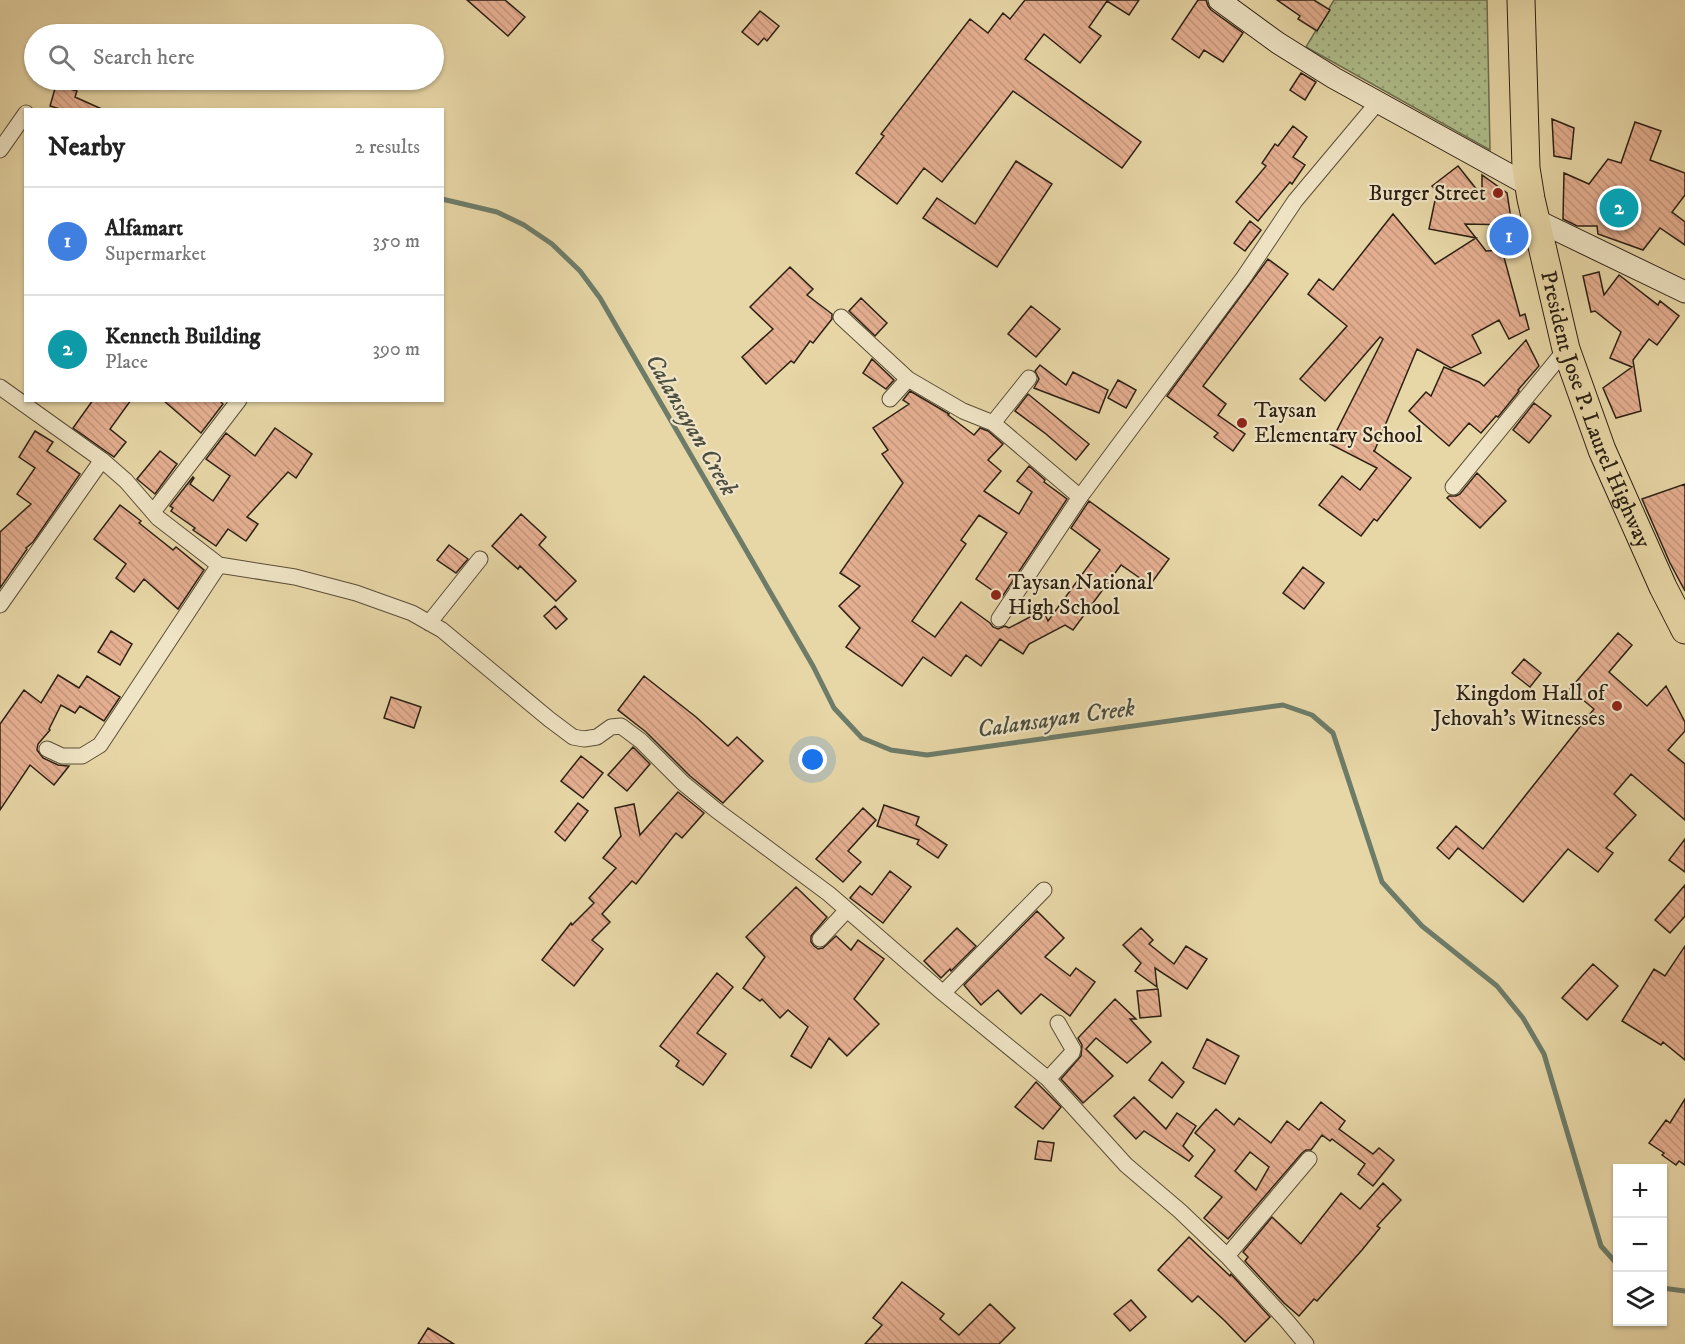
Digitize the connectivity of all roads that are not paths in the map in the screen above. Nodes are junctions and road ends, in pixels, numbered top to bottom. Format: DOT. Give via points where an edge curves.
graph roads {
  1 [pos="1219,0"];
  2 [pos="1521,0"];
  3 [pos="1378,102"];
  4 [pos="24,116"];
  5 [pos="0,150"];
  6 [pos="1530,186"];
  7 [pos="1536,219"];
  8 [pos="1685,292"];
  9 [pos="841,317"];
  10 [pos="1566,349"];
  11 [pos="1029,378"];
  12 [pos="908,379"];
  13 [pos="0,387"];
  14 [pos="890,399"];
  15 [pos="237,402"];
  16 [pos="993,423"];
  17 [pos="102,460"];
  18 [pos="1453,487"];
  19 [pos="1080,497"];
  20 [pos="153,512"];
  21 [pos="480,559"];
  22 [pos="219,565"];
  23 [pos="0,606"];
  24 [pos="999,620"];
  25 [pos="429,622"];
  26 [pos="1685,630"];
  27 [pos="47,749"];
  28 [pos="1044,890"];
  29 [pos="847,910"];
  30 [pos="820,939"];
  31 [pos="943,993"];
  32 [pos="1058,1023"];
  33 [pos="1048,1079"];
  34 [pos="1309,1159"];
  35 [pos="1227,1256"];
  36 [pos="1306,1344"];
  1 -- 3 [label="street" via="1278,43"];
  2 -- 6 [label="highway, President Jose P. Laurel Highway" via="1526,168"];
  3 -- 6 [label="street"];
  3 -- 19 [label="street" via="1295,201 1244,277"];
  4 -- 5 [label="street"];
  6 -- 7 [label="highway, President Jose P. Laurel Highway"];
  7 -- 8 [label="street"];
  7 -- 10 [label="highway, President Jose P. Laurel Highway"];
  9 -- 12 [label="street"];
  10 -- 18 [label="street"];
  10 -- 26 [label="highway, President Jose P. Laurel Highway" via="1602,450"];
  11 -- 16 [label="street"];
  12 -- 14 [label="street"];
  12 -- 16 [label="street" via="963,411"];
  13 -- 17 [label="street"];
  15 -- 20 [label="street"];
  16 -- 19 [label="street"];
  17 -- 20 [label="street"];
  17 -- 23 [label="street"];
  19 -- 24 [label="street"];
  20 -- 22 [label="street"];
  21 -- 25 [label="street"];
  22 -- 25 [label="street" via="295,577 356,593"];
  22 -- 27 [label="street" via="100,745 82,756 62,756"];
  25 -- 29 [label="street" via="573,737 597,737 611,727 621,726 716,810"];
  28 -- 31 [label="street"];
  29 -- 30 [label="street"];
  29 -- 31 [label="street"];
  31 -- 33 [label="street"];
  32 -- 33 [label="street" via="1073,1049"];
  33 -- 35 [label="street" via="1126,1165"];
  34 -- 35 [label="street"];
  35 -- 36 [label="street"];
}
